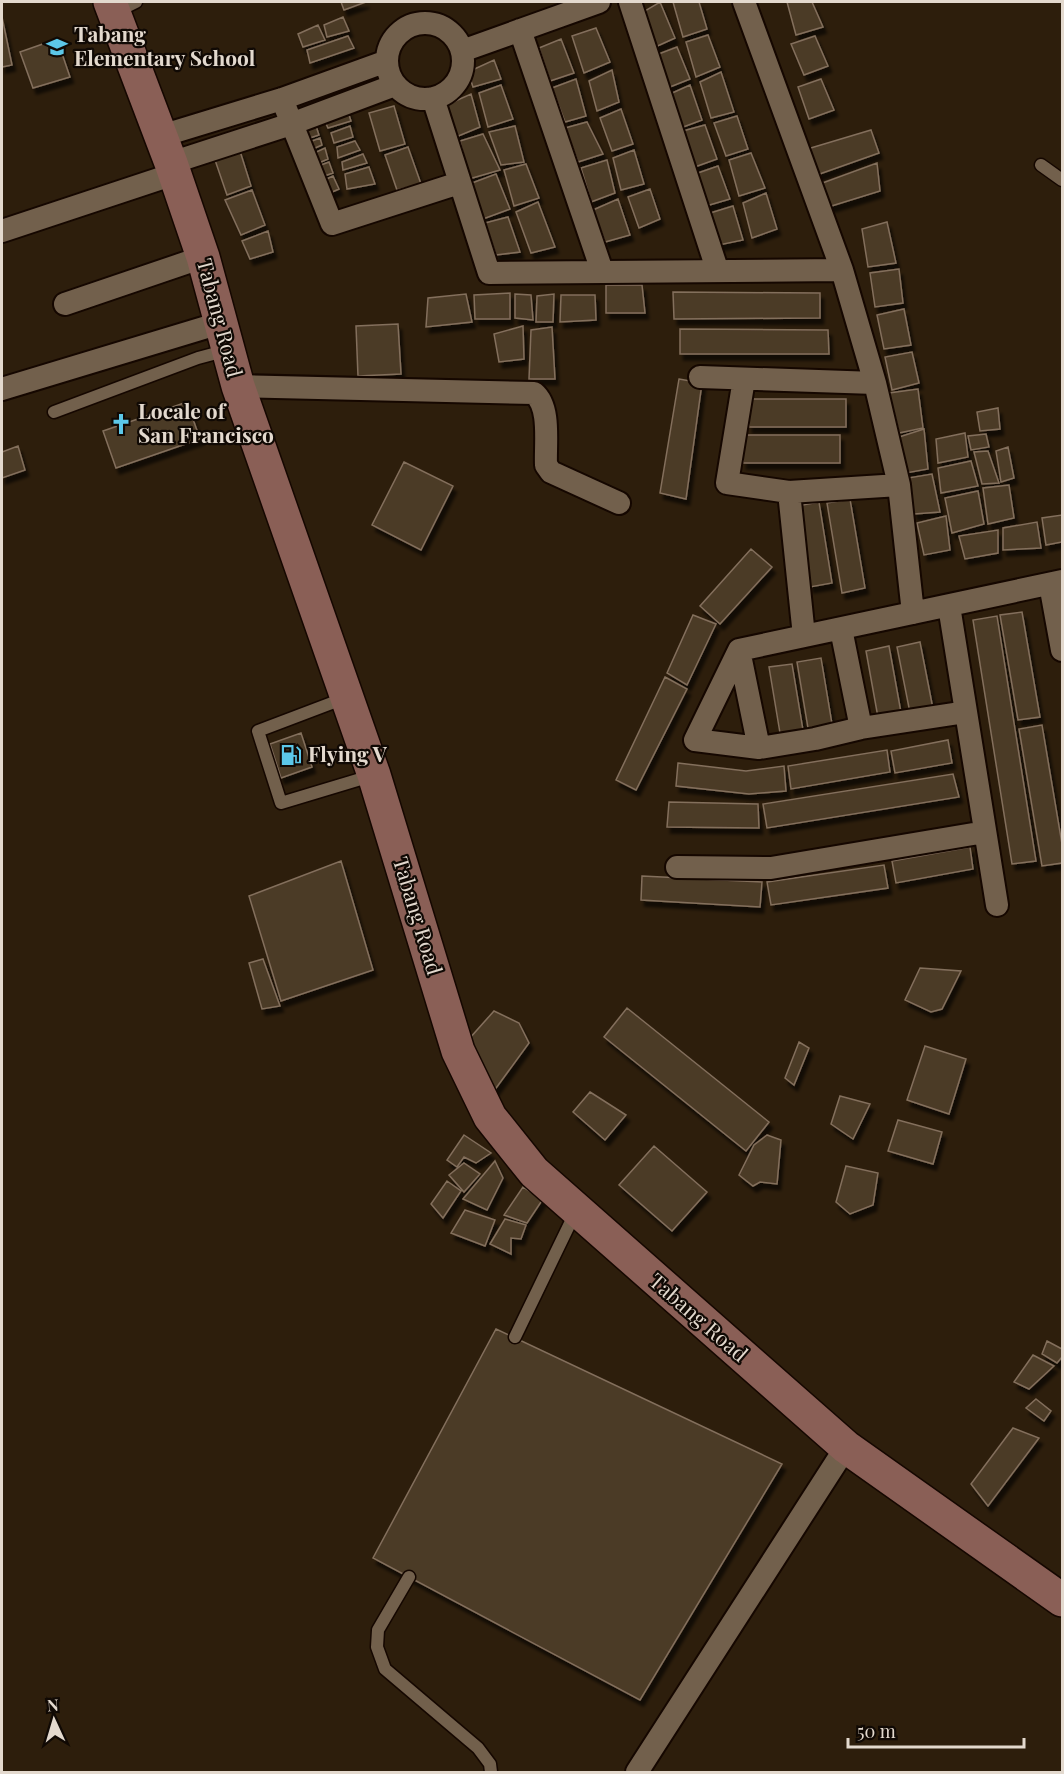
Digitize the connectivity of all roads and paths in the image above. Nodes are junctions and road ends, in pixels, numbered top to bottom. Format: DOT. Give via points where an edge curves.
graph roads {
  1 [pos="592,2"];
  2 [pos="630,2"];
  3 [pos="744,2"];
  4 [pos="120,6"];
  5 [pos="520,30"];
  6 [pos="462,51"];
  7 [pos="387,61"];
  8 [pos="395,84"];
  9 [pos="433,98"];
  10 [pos="282,99"];
  11 [pos="291,124"];
  12 [pos="169,158"];
  13 [pos="1041,165"];
  14 [pos="1062,180"];
  15 [pos="459,183"];
  16 [pos="2,231"];
  17 [pos="203,257"];
  18 [pos="717,269"];
  19 [pos="842,270"];
  20 [pos="602,271"];
  21 [pos="65,304"];
  22 [pos="224,337"];
  23 [pos="700,377"];
  24 [pos="744,379"];
  25 [pos="875,383"];
  26 [pos="238,386"];
  27 [pos="2,389"];
  28 [pos="54,412"];
  29 [pos="900,485"];
  30 [pos="789,492"];
  31 [pos="619,502"];
  32 [pos="1056,583"];
  33 [pos="949,606"];
  34 [pos="913,613"];
  35 [pos="841,629"];
  36 [pos="804,636"];
  37 [pos="739,650"];
  38 [pos="1062,650"];
  39 [pos="345,698"];
  40 [pos="966,712"];
  41 [pos="861,728"];
  42 [pos="759,748"];
  43 [pos="374,775"];
  44 [pos="985,832"];
  45 [pos="677,867"];
  46 [pos="997,905"];
  47 [pos="576,1210"];
  48 [pos="515,1337"];
  49 [pos="846,1448"];
  50 [pos="409,1577"];
  51 [pos="1062,1599"];
  52 [pos="491,1773"];
  53 [pos="637,1773"];
  1 -- 5 [label="street"];
  2 -- 18 [label="street"];
  3 -- 19 [label="street"];
  4 -- 12 [label="main road, Tabang Road"];
  5 -- 6 [label="street"];
  5 -- 20 [label="street"];
  6 -- 7 [label="street" via="458,40 444,28 415,24 395,38"];
  6 -- 9 [label="street" via="464,63 457,82"];
  7 -- 8 [label="street"];
  7 -- 10 [label="street"];
  8 -- 9 [label="street" via="408,95"];
  8 -- 11 [label="street"];
  9 -- 15 [label="street"];
  10 -- 11 [label="street"];
  10 -- 12 [label="street"];
  11 -- 12 [label="street"];
  11 -- 15 [label="street" via="332,224"];
  12 -- 16 [label="street"];
  12 -- 17 [label="main road, Tabang Road"];
  13 -- 14 [label="lane"];
  15 -- 20 [label="street" via="489,273"];
  17 -- 21 [label="street"];
  17 -- 22 [label="main road, Tabang Road"];
  18 -- 19 [label="street"];
  18 -- 20 [label="street"];
  19 -- 25 [label="street"];
  22 -- 26 [label="main road, Tabang Road"];
  22 -- 27 [label="street"];
  22 -- 28 [label="lane" via="198,358"];
  23 -- 24 [label="street"];
  24 -- 25 [label="street"];
  24 -- 30 [label="street" via="727,483"];
  25 -- 29 [label="street"];
  26 -- 31 [label="street" via="534,393 544,407 546,465 551,472"];
  26 -- 39 [label="main road, Tabang Road"];
  29 -- 30 [label="street"];
  29 -- 34 [label="street"];
  30 -- 36 [label="street"];
  32 -- 33 [label="street"];
  32 -- 38 [label="street"];
  33 -- 34 [label="street"];
  33 -- 40 [label="street"];
  34 -- 35 [label="street"];
  35 -- 36 [label="street"];
  35 -- 41 [label="street"];
  36 -- 37 [label="street"];
  37 -- 42 [label="street"];
  37 -- 42 [label="street" via="695,740"];
  39 -- 43 [label="main road, Tabang Road"];
  39 -- 43 [label="lane" via="258,731 281,803"];
  40 -- 41 [label="street"];
  40 -- 44 [label="street"];
  41 -- 42 [label="street"];
  43 -- 47 [label="main road, Tabang Road" via="458,1051 490,1117 534,1172"];
  44 -- 45 [label="street" via="771,868"];
  44 -- 46 [label="street"];
  47 -- 48 [label="lane"];
  47 -- 49 [label="main road, Tabang Road"];
  49 -- 51 [label="main road, Tabang Road"];
  49 -- 53 [label="street"];
  50 -- 52 [label="lane" via="378,1630 377,1647 385,1669 478,1748 490,1764"];
}
